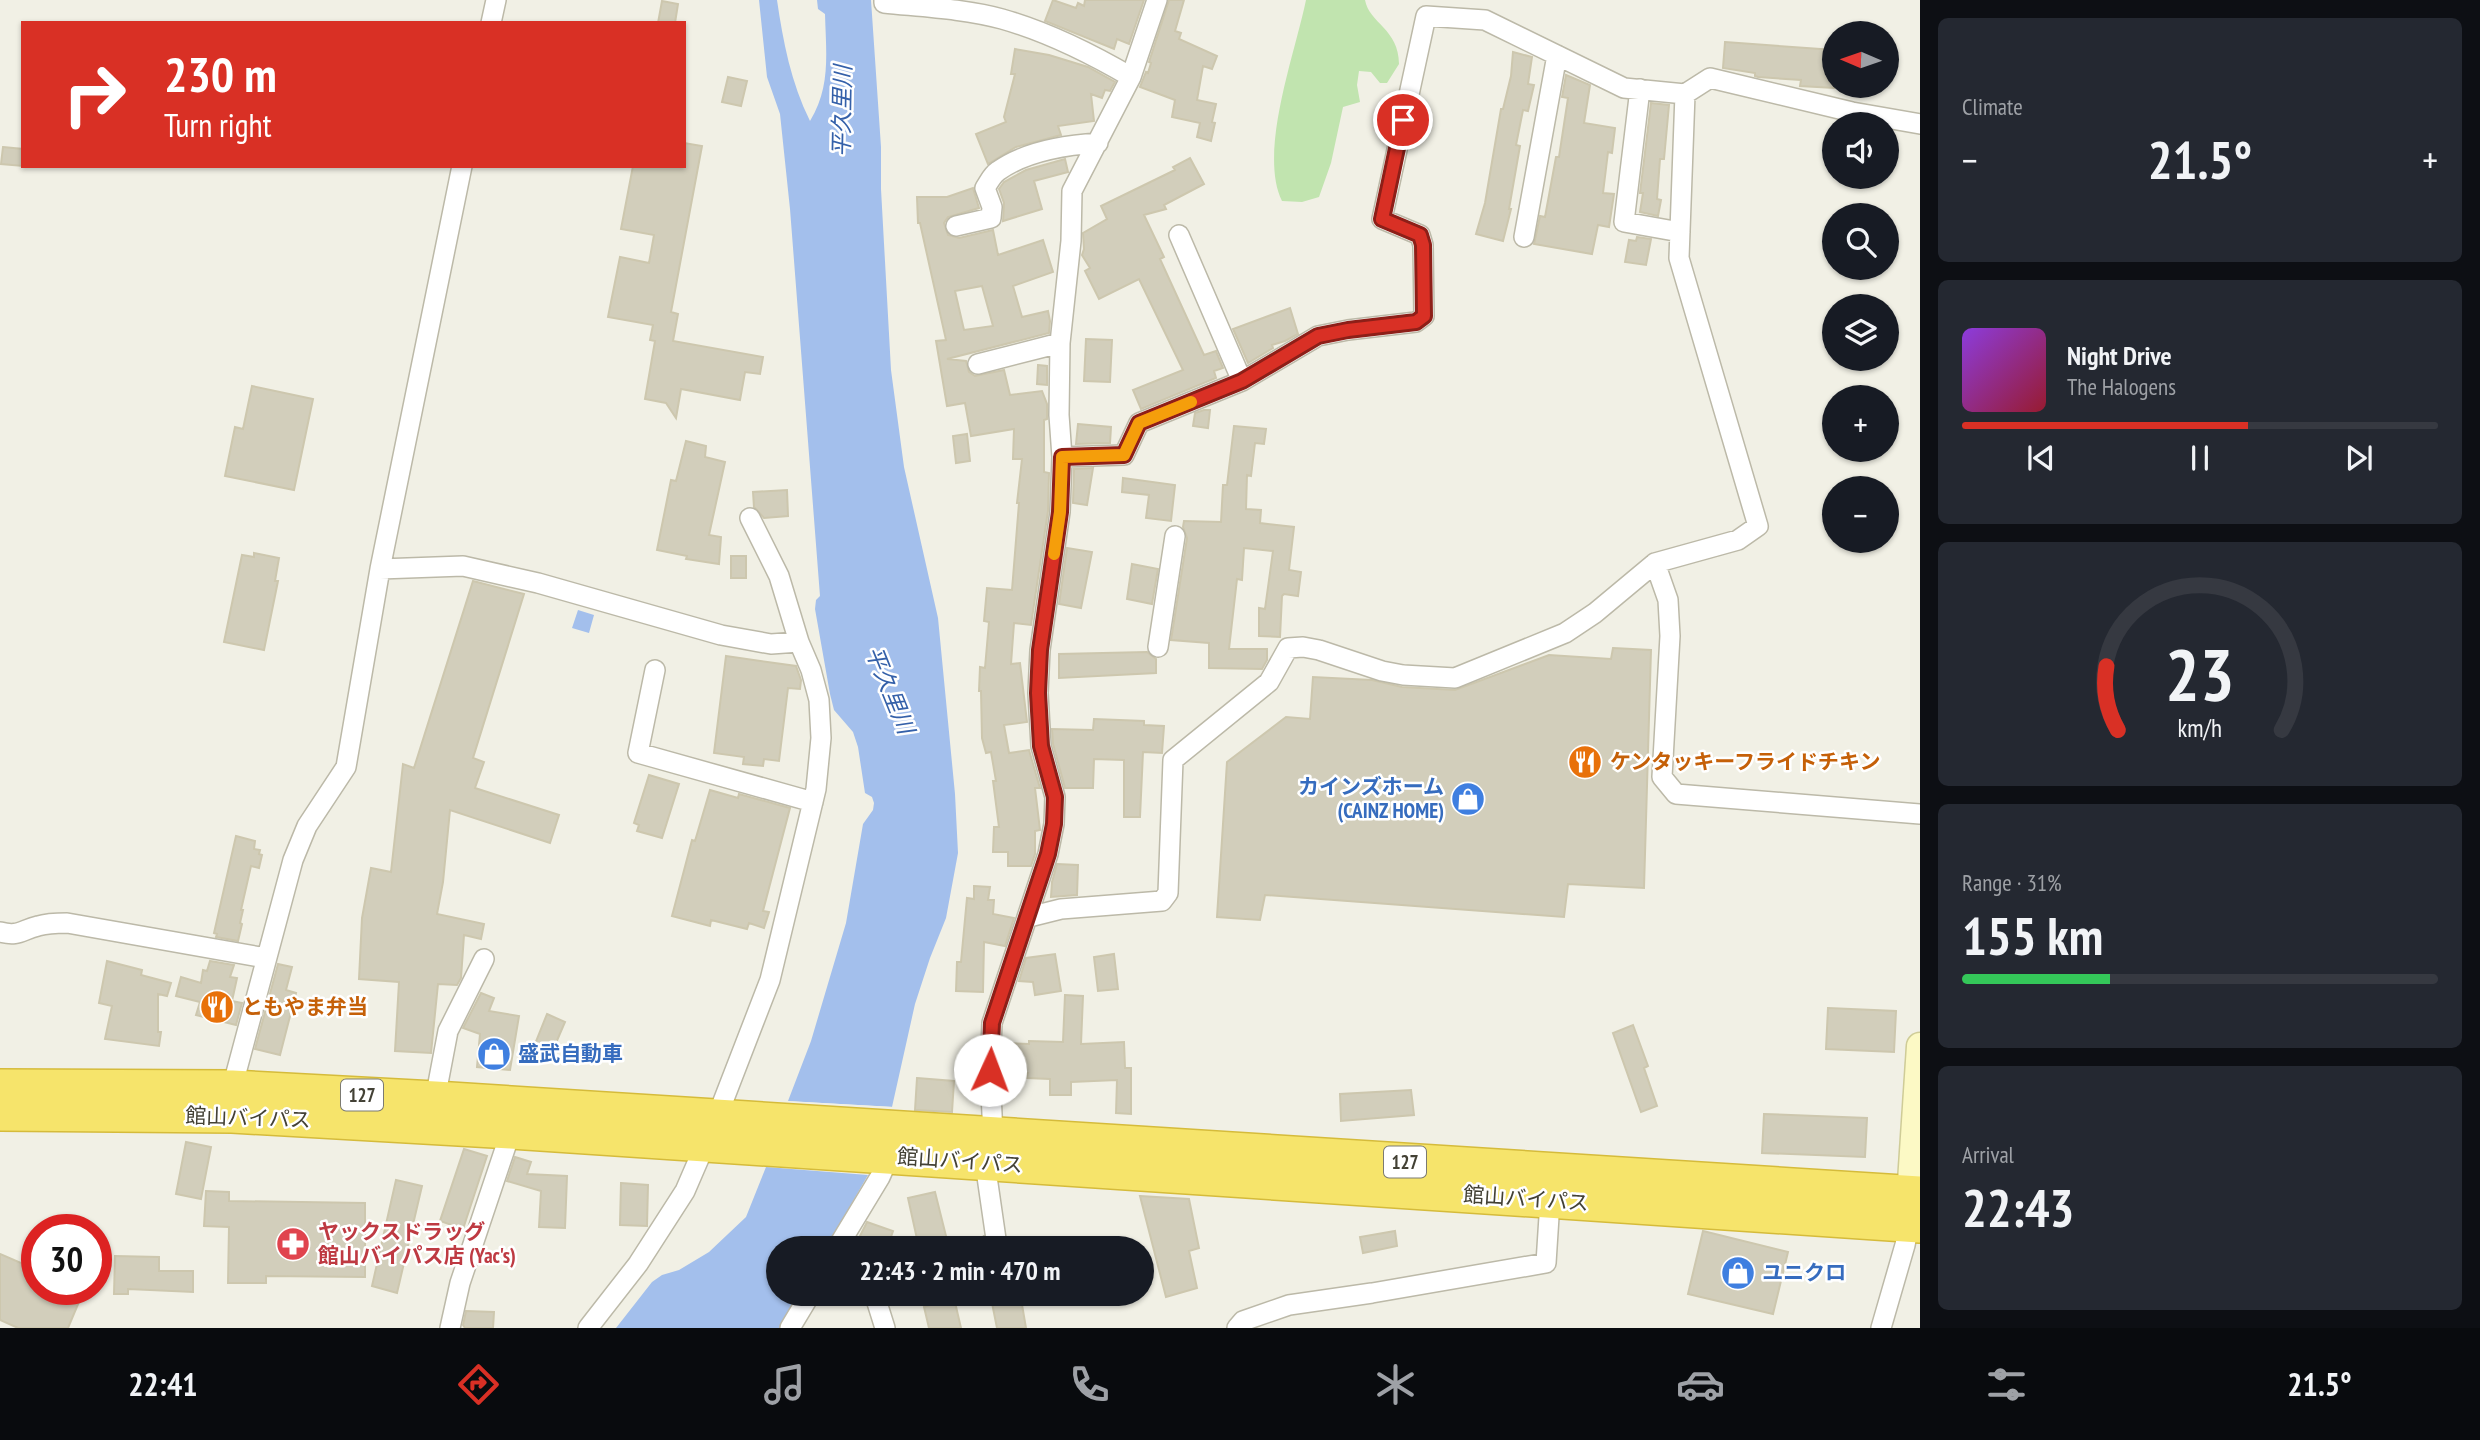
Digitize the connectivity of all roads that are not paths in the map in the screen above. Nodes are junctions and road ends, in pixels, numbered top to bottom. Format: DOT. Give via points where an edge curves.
graph roads {
  1 [pos="496,0"];
  2 [pos="884,0"];
  3 [pos="1157,0"];
  4 [pos="491,21"];
  5 [pos="1557,55"];
  6 [pos="1131,77"];
  7 [pos="1640,89"];
  8 [pos="1685,94"];
  9 [pos="1920,124"];
  10 [pos="1098,144"];
  11 [pos="462,168"];
  12 [pos="956,226"];
  13 [pos="1680,232"];
  14 [pos="1179,235"];
  15 [pos="1524,237"];
  16 [pos="1060,342"];
  17 [pos="978,364"];
  18 [pos="1242,381"];
  19 [pos="1062,457"];
  20 [pos="750,518"];
  21 [pos="1175,536"];
  22 [pos="1655,563"];
  23 [pos="380,569"];
  24 [pos="799,642"];
  25 [pos="1158,647"];
  26 [pos="655,670"];
  27 [pos="813,802"];
  28 [pos="1920,814"];
  29 [pos="1028,917"];
  30 [pos="0,932"];
  31 [pos="266,958"];
  32 [pos="484,959"];
  33 [pos="1920,1046"];
  34 [pos="0,1087"];
  35 [pos="232,1088"];
  36 [pos="435,1099"];
  37 [pos="0,1113"];
  38 [pos="511,1131"];
  39 [pos="714,1131"];
  40 [pos="890,1142"];
  41 [pos="989,1149"];
  42 [pos="1550,1201"];
  43 [pos="1915,1209"];
  44 [pos="843,1236"];
  45 [pos="996,1236"];
  46 [pos="803,1306"];
  47 [pos="878,1306"];
  48 [pos="450,1328"];
  49 [pos="588,1328"];
  50 [pos="790,1328"];
  51 [pos="885,1328"];
  52 [pos="1237,1328"];
  53 [pos="1881,1328"];
  1 -- 4 [label="street"];
  2 -- 6 [label="street" via="1002,19 1076,46"];
  3 -- 6 [label="street"];
  5 -- 7 [label="street" via="1624,88"];
  5 -- 15 [label="street"];
  5 -- 18 [label="street" via="1485,20 1426,16 1382,219 1420,235 1424,316 1416,322 1318,336"];
  6 -- 10 [label="street"];
  7 -- 8 [label="street"];
  7 -- 13 [label="street" via="1624,222"];
  8 -- 9 [label="street" via="1710,78 1852,113"];
  8 -- 13 [label="street"];
  10 -- 12 [label="street" via="1066,145 1015,161 996,173 985,188 991,218"];
  10 -- 16 [label="street" via="1072,191"];
  11 -- 23 [label="street"];
  13 -- 22 [label="street" via="1679,258 1758,526 1738,540"];
  14 -- 18 [label="street"];
  16 -- 17 [label="street"];
  16 -- 19 [label="street"];
  18 -- 19 [label="street" via="1139,423 1124,455"];
  19 -- 29 [label="street" via="1060,512 1038,693 1041,746 1055,797 1054,824"];
  20 -- 24 [label="street" via="779,576"];
  21 -- 25 [label="street"];
  22 -- 28 [label="street" via="1668,600 1670,636 1662,777 1676,794"];
  22 -- 29 [label="street" via="1565,634 1455,678 1403,675 1319,650 1288,648 1269,682 1173,760 1168,893 1162,901 1061,909"];
  23 -- 24 [label="street" via="463,566 721,635 771,644"];
  23 -- 31 [label="street" via="346,767 307,826"];
  24 -- 27 [label="street" via="820,700 821,738"];
  26 -- 27 [label="street" via="638,753"];
  27 -- 39 [label="street" via="770,980"];
  29 -- 41 [label="street" via="992,1023"];
  30 -- 31 [label="street" via="15,936 35,926 67,923"];
  31 -- 35 [label="street"];
  32 -- 36 [label="street" via="448,1031"];
  33 -- 43 [label="street"];
  34 -- 35 [label="highway, 館山バイパス / 127"];
  35 -- 36 [label="highway, 館山バイパス / 127"];
  36 -- 39 [label="highway, 館山バイパス / 127"];
  37 -- 38 [label="highway, 館山バイパス / 127" via="232,1115"];
  38 -- 39 [label="highway, 館山バイパス / 127"];
  38 -- 48 [label="street" via="460,1283"];
  39 -- 40 [label="highway, 館山バイパス / 127"];
  39 -- 49 [label="street" via="672,1212"];
  40 -- 41 [label="highway, 館山バイパス / 127"];
  40 -- 44 [label="street" via="880,1177"];
  41 -- 42 [label="highway, 館山バイパス / 127" via="1197,1175"];
  41 -- 43 [label="highway, 館山バイパス / 127"];
  41 -- 45 [label="street"];
  42 -- 43 [label="highway, 館山バイパス / 127"];
  42 -- 52 [label="street" via="1546,1263 1289,1305 1243,1321"];
  43 -- 53 [label="street"];
  46 -- 50 [label="street"];
  47 -- 51 [label="street"];
}
